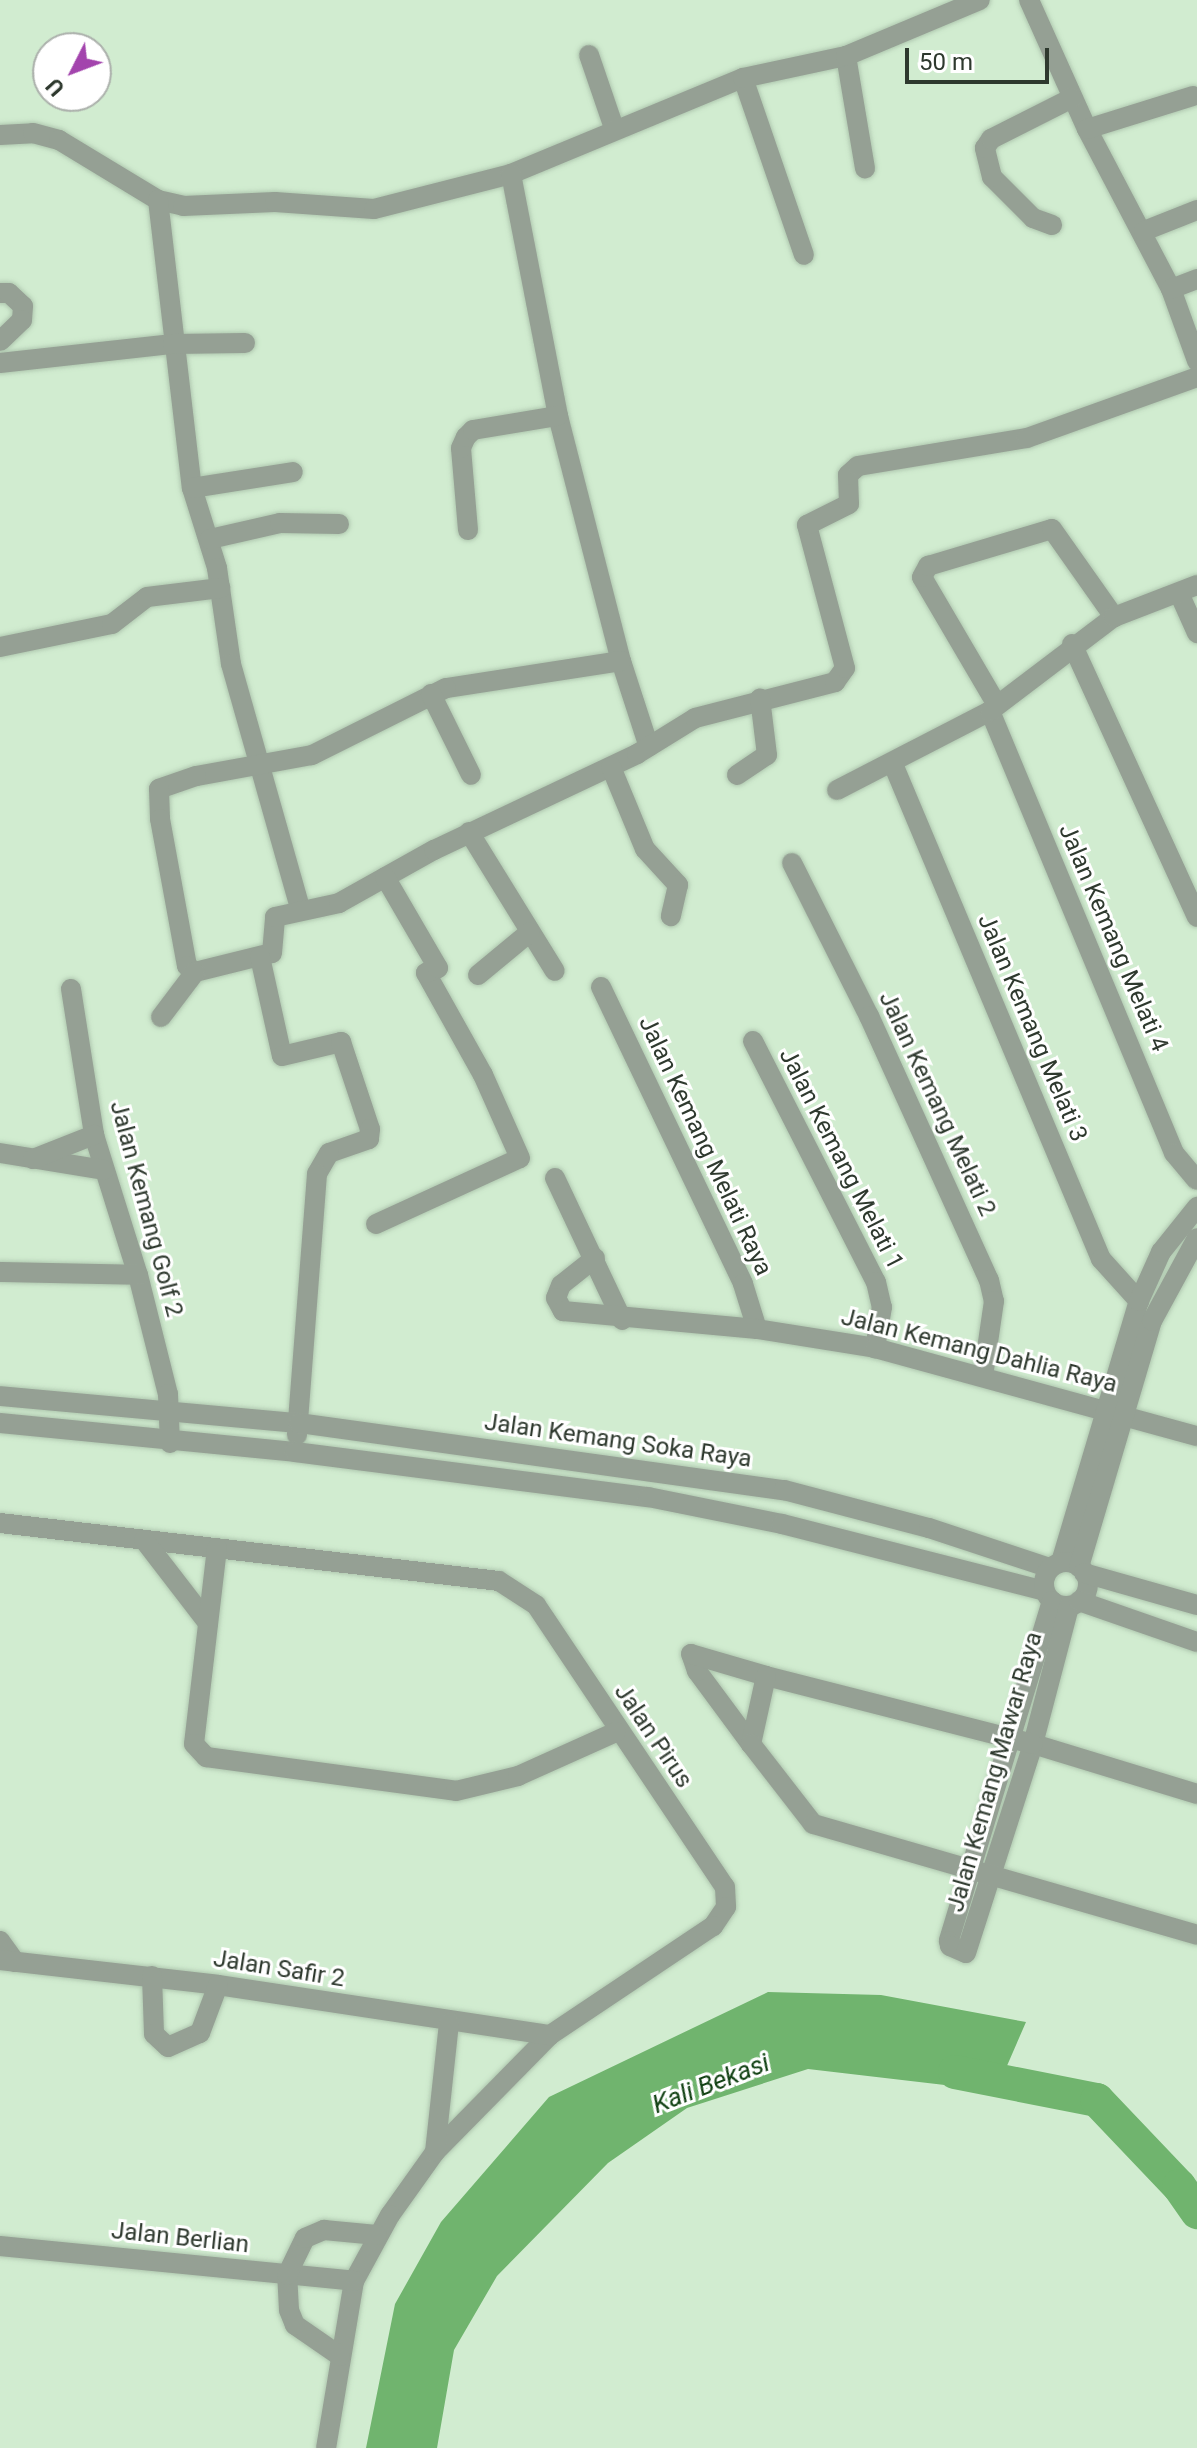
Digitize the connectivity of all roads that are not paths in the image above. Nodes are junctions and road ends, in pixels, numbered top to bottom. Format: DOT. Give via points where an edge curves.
graph roads {
  1 [pos="980,0"];
  2 [pos="1029,0"];
  3 [pos="589,55"];
  4 [pos="846,56"];
  5 [pos="743,78"];
  6 [pos="1193,96"];
  7 [pos="1072,98"];
  8 [pos="614,128"];
  9 [pos="1087,129"];
  10 [pos="0,135"];
  11 [pos="865,168"];
  12 [pos="511,174"];
  13 [pos="158,200"];
  14 [pos="1197,210"];
  15 [pos="1052,225"];
  16 [pos="1144,231"];
  17 [pos="804,255"];
  18 [pos="1197,279"];
  19 [pos="1171,289"];
  20 [pos="0,293"];
  21 [pos="0,341"];
  22 [pos="245,343"];
  23 [pos="173,344"];
  24 [pos="1197,361"];
  25 [pos="0,363"];
  26 [pos="1197,377"];
  27 [pos="558,416"];
  28 [pos="293,472"];
  29 [pos="192,488"];
  30 [pos="339,524"];
  31 [pos="468,530"];
  32 [pos="210,539"];
  33 [pos="220,588"];
  34 [pos="1188,589"];
  35 [pos="1114,617"];
  36 [pos="1197,633"];
  37 [pos="1072,644"];
  38 [pos="0,647"];
  39 [pos="621,661"];
  40 [pos="431,694"];
  41 [pos="760,698"];
  42 [pos="994,708"];
  43 [pos="649,747"];
  44 [pos="893,764"];
  45 [pos="262,765"];
  46 [pos="611,767"];
  47 [pos="471,775"];
  48 [pos="737,775"];
  49 [pos="837,790"];
  50 [pos="469,832"];
  51 [pos="792,863"];
  52 [pos="385,877"];
  53 [pos="300,908"];
  54 [pos="671,916"];
  55 [pos="1197,917"];
  56 [pos="530,932"];
  57 [pos="260,957"];
  58 [pos="555,971"];
  59 [pos="195,972"];
  60 [pos="478,975"];
  61 [pos="601,987"];
  62 [pos="71,989"];
  63 [pos="161,1017"];
  64 [pos="753,1041"];
  65 [pos="94,1135"];
  66 [pos="0,1153"];
  67 [pos="33,1159"];
  68 [pos="104,1170"];
  69 [pos="555,1178"];
  70 [pos="1197,1180"];
  71 [pos="1197,1207"];
  72 [pos="376,1224"];
  73 [pos="1197,1238"];
  74 [pos="595,1258"];
  75 [pos="0,1272"];
  76 [pos="138,1275"];
  77 [pos="1139,1301"];
  78 [pos="622,1320"];
  79 [pos="757,1329"];
  80 [pos="875,1348"];
  81 [pos="983,1376"];
  82 [pos="0,1396"];
  83 [pos="169,1411"];
  84 [pos="1117,1413"];
  85 [pos="0,1423"];
  86 [pos="299,1423"];
  87 [pos="1197,1436"];
  88 [pos="170,1443"];
  89 [pos="295,1452"];
  90 [pos="0,1523"];
  91 [pos="144,1540"];
  92 [pos="217,1548"];
  93 [pos="1069,1567"];
  94 [pos="1061,1600"];
  95 [pos="1197,1605"];
  96 [pos="208,1623"];
  97 [pos="1197,1642"];
  98 [pos="766,1676"];
  99 [pos="616,1732"];
  100 [pos="1010,1739"];
  101 [pos="751,1744"];
  102 [pos="1033,1744"];
  103 [pos="1197,1794"];
  104 [pos="969,1869"];
  105 [pos="991,1876"];
  106 [pos="1197,1935"];
  107 [pos="0,1941"];
  108 [pos="8,1961"];
  109 [pos="152,1976"];
  110 [pos="218,1985"];
  111 [pos="449,2023"];
  112 [pos="550,2035"];
  113 [pos="435,2152"];
  114 [pos="377,2235"];
  115 [pos="0,2246"];
  116 [pos="287,2275"];
  117 [pos="354,2281"];
  118 [pos="340,2356"];
  119 [pos="326,2448"];
  1 -- 4 [label="street"];
  2 -- 7 [label="street"];
  3 -- 8 [label="street"];
  4 -- 5 [label="street"];
  4 -- 11 [label="street"];
  5 -- 8 [label="street"];
  5 -- 17 [label="street"];
  6 -- 9 [label="street"];
  7 -- 9 [label="street"];
  7 -- 15 [label="street" via="991,139 985,148 992,177 1033,218"];
  8 -- 12 [label="street"];
  9 -- 16 [label="street"];
  10 -- 13 [label="street" via="33,133 59,140"];
  12 -- 13 [label="street" via="374,209 275,202 196,207"];
  12 -- 27 [label="street"];
  13 -- 23 [label="street"];
  14 -- 16 [label="street"];
  16 -- 19 [label="street"];
  18 -- 19 [label="street"];
  19 -- 24 [label="street"];
  20 -- 21 [label="street" via="9,293 23,306 22,320"];
  22 -- 23 [label="street"];
  23 -- 25 [label="street"];
  23 -- 29 [label="street"];
  26 -- 41 [label="street" via="1027,438 850,471 849,504 815,517 806,536 844,675 825,685"];
  27 -- 31 [label="street" via="473,430 466,437 461,448"];
  27 -- 39 [label="street"];
  28 -- 29 [label="street"];
  29 -- 32 [label="street"];
  30 -- 32 [label="street" via="280,523"];
  32 -- 33 [label="street"];
  33 -- 38 [label="street" via="147,597 112,624"];
  33 -- 45 [label="street" via="231,664"];
  34 -- 35 [label="street"];
  34 -- 36 [label="street"];
  35 -- 37 [label="street"];
  35 -- 42 [label="street, Jalan Kemang Melati 4" via="1052,529 928,566 922,577"];
  37 -- 42 [label="street"];
  37 -- 55 [label="street"];
  39 -- 40 [label="street"];
  39 -- 43 [label="street"];
  40 -- 45 [label="street" via="312,755"];
  40 -- 47 [label="street"];
  41 -- 43 [label="street" via="695,718"];
  41 -- 48 [label="street" via="767,755"];
  42 -- 44 [label="street"];
  42 -- 70 [label="street, Jalan Kemang Melati 4" via="1174,1153"];
  43 -- 46 [label="street"];
  44 -- 49 [label="street"];
  44 -- 77 [label="street, Jalan Kemang Melati 3" via="1101,1259"];
  45 -- 53 [label="street"];
  45 -- 59 [label="street" via="196,776 157,794 181,957"];
  46 -- 50 [label="street"];
  46 -- 54 [label="street" via="645,849 678,885"];
  50 -- 52 [label="street"];
  50 -- 56 [label="street"];
  51 -- 81 [label="street, Jalan Kemang Melati 2" via="869,1016 989,1280 994,1301"];
  52 -- 53 [label="street" via="339,903"];
  52 -- 72 [label="street" via="438,968 426,973 483,1075 520,1158"];
  53 -- 57 [label="street" via="275,917 272,953"];
  56 -- 58 [label="street"];
  56 -- 60 [label="street"];
  57 -- 59 [label="street"];
  57 -- 86 [label="street" via="282,1056 341,1042 370,1129 369,1139 329,1153 317,1174"];
  59 -- 63 [label="street"];
  61 -- 79 [label="street, Jalan Kemang Melati Raya" via="743,1284"];
  62 -- 65 [label="street, Jalan Kemang Golf 2"];
  64 -- 80 [label="street, Jalan Kemang Melati 1" via="876,1282 882,1307"];
  65 -- 67 [label="street"];
  65 -- 68 [label="street, Jalan Kemang Golf 2"];
  66 -- 67 [label="street"];
  67 -- 68 [label="street"];
  68 -- 76 [label="street, Jalan Kemang Golf 2"];
  69 -- 74 [label="street"];
  71 -- 77 [label="street" via="1161,1252"];
  73 -- 84 [label="street" via="1152,1321"];
  74 -- 78 [label="street"];
  74 -- 78 [label="street, Jalan Kemang Dahlia Raya" via="561,1285 557,1307 570,1314"];
  75 -- 76 [label="street"];
  76 -- 83 [label="street, Jalan Kemang Golf 2"];
  77 -- 84 [label="street"];
  78 -- 79 [label="street, Jalan Kemang Dahlia Raya"];
  79 -- 80 [label="street, Jalan Kemang Dahlia Raya"];
  80 -- 81 [label="street, Jalan Kemang Dahlia Raya"];
  81 -- 84 [label="street, Jalan Kemang Dahlia Raya"];
  82 -- 83 [label="street, Jalan Kemang Soka Raya"];
  83 -- 86 [label="street, Jalan Kemang Soka Raya"];
  83 -- 88 [label="street, Jalan Kemang Golf 2"];
  84 -- 87 [label="street, Jalan Kemang Dahlia Raya"];
  84 -- 93 [label="street"];
  85 -- 88 [label="street"];
  86 -- 89 [label="street"];
  86 -- 93 [label="street, Jalan Kemang Soka Raya" via="784,1490"];
  88 -- 89 [label="street"];
  89 -- 94 [label="street" via="648,1497 782,1524"];
  90 -- 91 [label="street, Jalan Pirus"];
  91 -- 92 [label="street, Jalan Pirus"];
  91 -- 96 [label="street"];
  92 -- 96 [label="street"];
  92 -- 99 [label="street, Jalan Pirus" via="499,1581 536,1605"];
  93 -- 94 [label="street"];
  93 -- 94 [label="street" via="1087,1582"];
  93 -- 95 [label="street, Jalan Kemang Soka Raya"];
  94 -- 97 [label="street"];
  94 -- 100 [label="street, Jalan Kemang Mawar Raya"];
  94 -- 102 [label="street, Jalan Kemang Mawar Raya"];
  96 -- 99 [label="street" via="194,1744 206,1757 456,1791 518,1776"];
  98 -- 100 [label="street"];
  98 -- 101 [label="street"];
  98 -- 101 [label="street" via="691,1654 697,1671"];
  99 -- 112 [label="street, Jalan Pirus" via="725,1887 726,1907 713,1926"];
  100 -- 102 [label="street"];
  100 -- 104 [label="street, Jalan Kemang Mawar Raya"];
  101 -- 104 [label="street" via="813,1824"];
  102 -- 103 [label="street"];
  102 -- 105 [label="street, Jalan Kemang Mawar Raya"];
  104 -- 105 [label="street"];
  104 -- 105 [label="street, Jalan Kemang Mawar Raya" via="950,1946 970,1951"];
  105 -- 106 [label="street"];
  107 -- 108 [label="street"];
  108 -- 109 [label="street, Jalan Safir 2"];
  109 -- 110 [label="street, Jalan Safir 2"];
  109 -- 110 [label="street" via="154,2034 168,2047 200,2033"];
  110 -- 111 [label="street, Jalan Safir 2"];
  111 -- 112 [label="street, Jalan Safir 2"];
  111 -- 113 [label="street"];
  112 -- 113 [label="street, Jalan Pirus"];
  113 -- 114 [label="street, Jalan Pirus"];
  114 -- 116 [label="street" via="324,2230 305,2238"];
  114 -- 117 [label="street, Jalan Pirus"];
  115 -- 116 [label="street, Jalan Berlian"];
  116 -- 117 [label="street, Jalan Berlian"];
  116 -- 118 [label="street" via="295,2325"];
  117 -- 118 [label="street, Jalan Pirus"];
  118 -- 119 [label="street, Jalan Pirus"];
}
